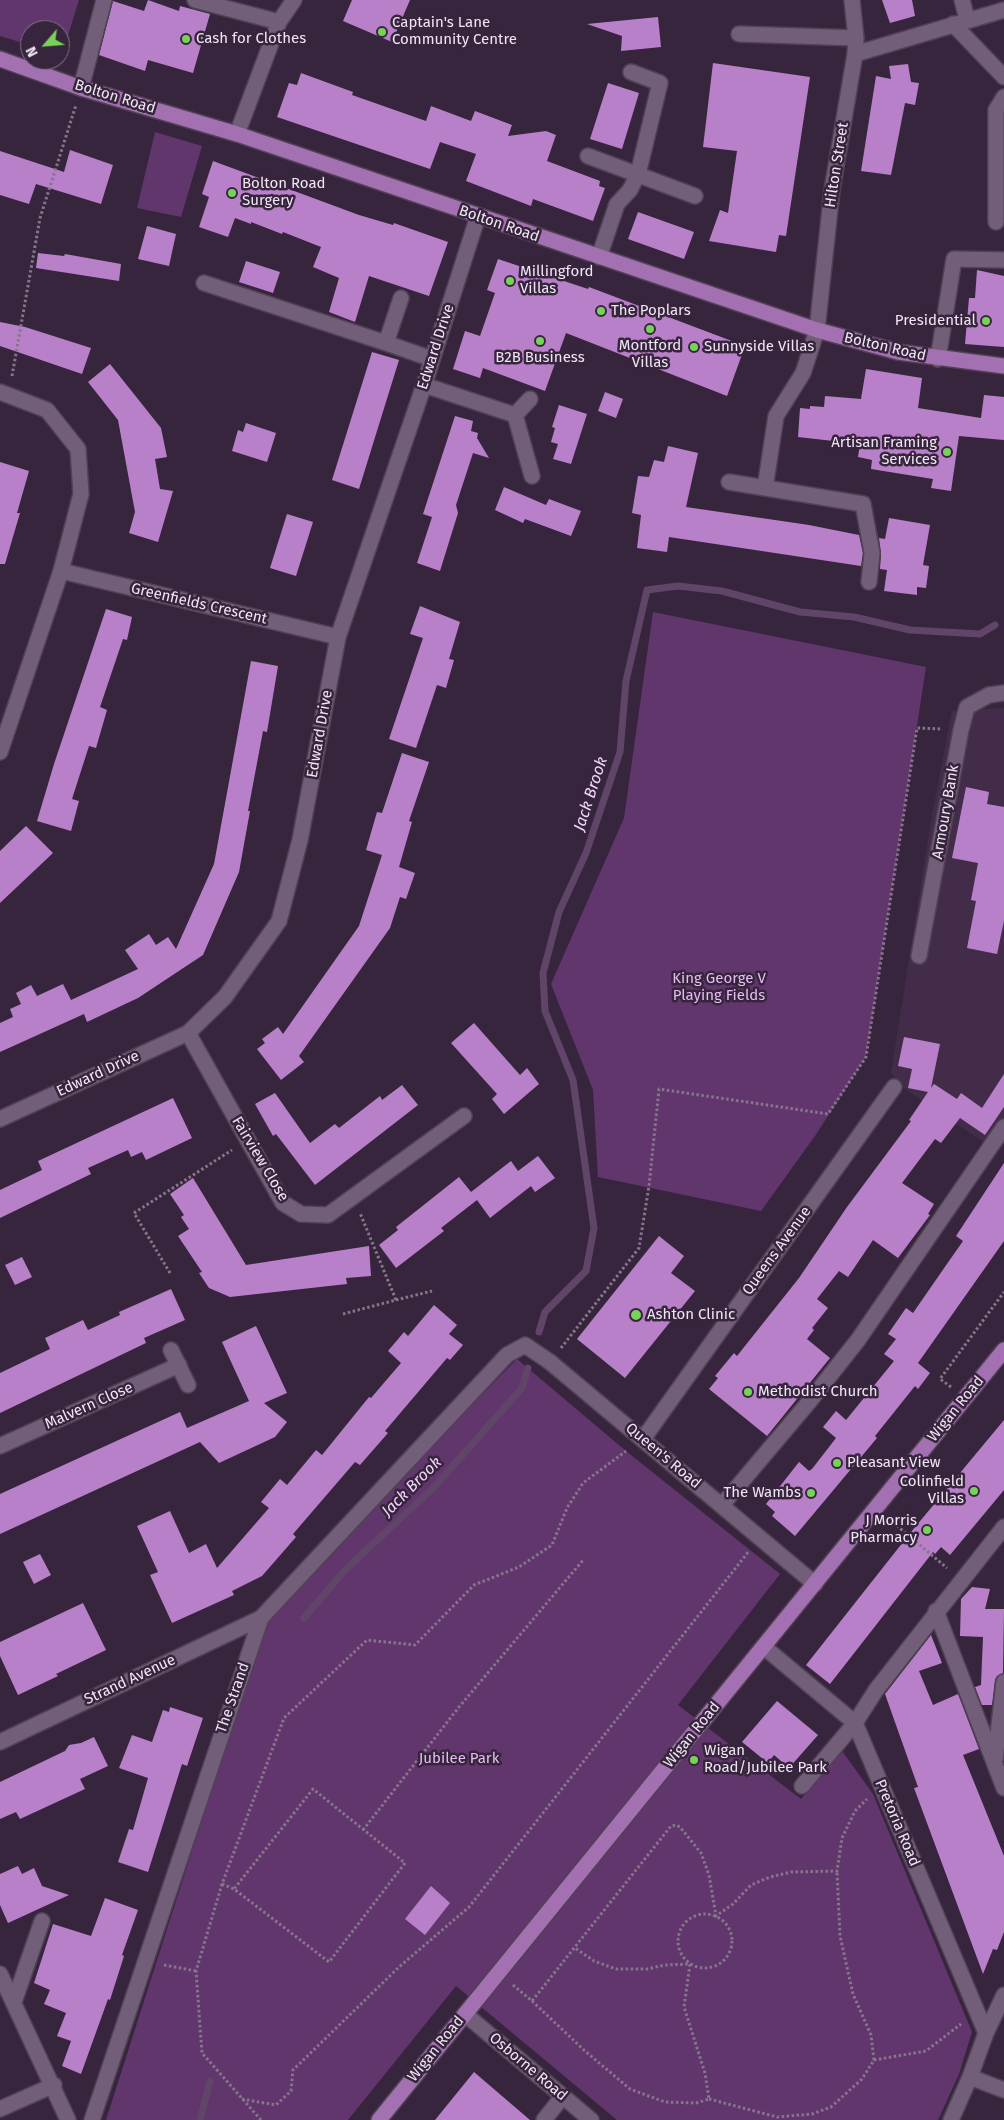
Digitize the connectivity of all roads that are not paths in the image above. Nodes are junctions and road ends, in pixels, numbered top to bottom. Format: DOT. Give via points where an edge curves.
graph roads {
  1 [pos="104,0"];
  2 [pos="195,0"];
  3 [pos="294,0"];
  4 [pos="852,0"];
  5 [pos="962,0"];
  6 [pos="1004,10"];
  7 [pos="279,22"];
  8 [pos="960,22"];
  9 [pos="739,34"];
  10 [pos="856,38"];
  11 [pos="855,54"];
  12 [pos="0,59"];
  13 [pos="631,72"];
  14 [pos="1004,77"];
  15 [pos="81,88"];
  16 [pos="1004,97"];
  17 [pos="238,134"];
  18 [pos="588,156"];
  19 [pos="638,174"];
  20 [pos="694,196"];
  21 [pos="478,216"];
  22 [pos="996,222"];
  23 [pos="599,257"];
  24 [pos="1004,260"];
  25 [pos="204,283"];
  26 [pos="401,298"];
  27 [pos="816,330"];
  28 [pos="386,342"];
  29 [pos="938,358"];
  30 [pos="432,359"];
  31 [pos="1004,366"];
  32 [pos="424,385"];
  33 [pos="5,393"];
  34 [pos="530,400"];
  35 [pos="515,415"];
  36 [pos="532,476"];
  37 [pos="729,482"];
  38 [pos="765,488"];
  39 [pos="61,571"];
  40 [pos="869,582"];
  41 [pos="338,637"];
  42 [pos="1004,693"];
  43 [pos="0,752"];
  44 [pos="919,956"];
  45 [pos="188,1033"];
  46 [pos="894,1087"];
  47 [pos="464,1116"];
  48 [pos="0,1119"];
  49 [pos="1004,1127"];
  50 [pos="171,1350"];
  51 [pos="1004,1350"];
  52 [pos="506,1355"];
  53 [pos="179,1365"];
  54 [pos="188,1385"];
  55 [pos="643,1439"];
  56 [pos="0,1446"];
  57 [pos="722,1505"];
  58 [pos="1004,1526"];
  59 [pos="815,1584"];
  60 [pos="936,1611"];
  61 [pos="261,1618"];
  62 [pos="764,1647"];
  63 [pos="1004,1682"];
  64 [pos="855,1723"];
  65 [pos="0,1742"];
  66 [pos="995,1764"];
  67 [pos="802,1786"];
  68 [pos="1004,1788"];
  69 [pos="42,1920"];
  70 [pos="0,1974"];
  71 [pos="1004,1995"];
  72 [pos="14,2002"];
  73 [pos="465,2014"];
  74 [pos="986,2033"];
  75 [pos="970,2077"];
  76 [pos="54,2085"];
  77 [pos="1004,2090"];
  78 [pos="562,2096"];
  79 [pos="0,2109"];
  80 [pos="68,2120"];
  81 [pos="92,2120"];
  82 [pos="379,2120"];
  83 [pos="544,2120"];
  84 [pos="591,2120"];
  85 [pos="951,2120"];
  1 -- 15 [label="street"];
  2 -- 7 [label="street"];
  3 -- 7 [label="street"];
  4 -- 10 [label="street, Hilton Street"];
  5 -- 8 [label="street"];
  6 -- 8 [label="street"];
  7 -- 17 [label="street"];
  8 -- 11 [label="street"];
  8 -- 14 [label="street"];
  9 -- 10 [label="street"];
  10 -- 11 [label="street, Hilton Street"];
  11 -- 27 [label="street, Hilton Street" via="832,190"];
  12 -- 15 [label="main road, Bolton Road"];
  13 -- 19 [label="street" via="660,83"];
  15 -- 17 [label="main road, Bolton Road"];
  16 -- 22 [label="street" via="996,110"];
  17 -- 21 [label="main road, Bolton Road"];
  18 -- 19 [label="street"];
  19 -- 20 [label="street"];
  19 -- 23 [label="street" via="630,190 617,204"];
  21 -- 23 [label="main road, Bolton Road"];
  21 -- 30 [label="street, Edward Drive"];
  23 -- 27 [label="main road, Bolton Road"];
  24 -- 29 [label="street" via="954,259"];
  25 -- 28 [label="street"];
  26 -- 28 [label="street"];
  27 -- 29 [label="main road, Bolton Road" via="857,342"];
  27 -- 38 [label="street, Hilton Street" via="804,373 776,416"];
  28 -- 30 [label="street"];
  29 -- 31 [label="main road, Bolton Road"];
  30 -- 32 [label="street, Edward Drive"];
  32 -- 35 [label="street"];
  32 -- 41 [label="street, Edward Drive"];
  33 -- 39 [label="street" via="47,410 78,449 81,494"];
  34 -- 35 [label="street"];
  35 -- 36 [label="street"];
  37 -- 38 [label="street"];
  38 -- 40 [label="street" via="863,504 872,553"];
  39 -- 41 [label="street, Greenfields Crescent"];
  39 -- 43 [label="street"];
  41 -- 45 [label="street, Edward Drive" via="300,840 279,921 224,998"];
  42 -- 44 [label="street, Armoury Bank" via="989,695 967,707"];
  45 -- 47 [label="street, Fairview Close" via="283,1203 301,1214 328,1215"];
  45 -- 48 [label="street, Edward Drive"];
  46 -- 55 [label="street, Queens Avenue"];
  49 -- 57 [label="street" via="858,1340"];
  50 -- 53 [label="street"];
  51 -- 59 [label="main road, Wigan Road"];
  52 -- 55 [label="street, Queen's Road" via="525,1345"];
  52 -- 61 [label="street, The Strand"];
  53 -- 54 [label="street"];
  53 -- 56 [label="street, Malvern Close"];
  55 -- 57 [label="street, Queen's Road"];
  57 -- 59 [label="street, Queen's Road"];
  58 -- 60 [label="street"];
  59 -- 62 [label="main road, Wigan Road"];
  60 -- 64 [label="street"];
  60 -- 66 [label="street"];
  61 -- 65 [label="street, Strand Avenue"];
  61 -- 81 [label="street, The Strand"];
  62 -- 64 [label="street, Pretoria Road"];
  62 -- 73 [label="main road, Wigan Road"];
  63 -- 66 [label="street"];
  64 -- 67 [label="street"];
  64 -- 74 [label="street, Pretoria Road"];
  66 -- 68 [label="street"];
  69 -- 72 [label="street"];
  70 -- 72 [label="street"];
  71 -- 74 [label="street"];
  72 -- 76 [label="street"];
  73 -- 78 [label="street, Osborne Road"];
  73 -- 82 [label="main road, Wigan Road"];
  74 -- 75 [label="street"];
  75 -- 77 [label="street"];
  75 -- 85 [label="street"];
  76 -- 79 [label="street"];
  76 -- 80 [label="street"];
  78 -- 83 [label="street"];
  78 -- 84 [label="street, Osborne Road"];
}
